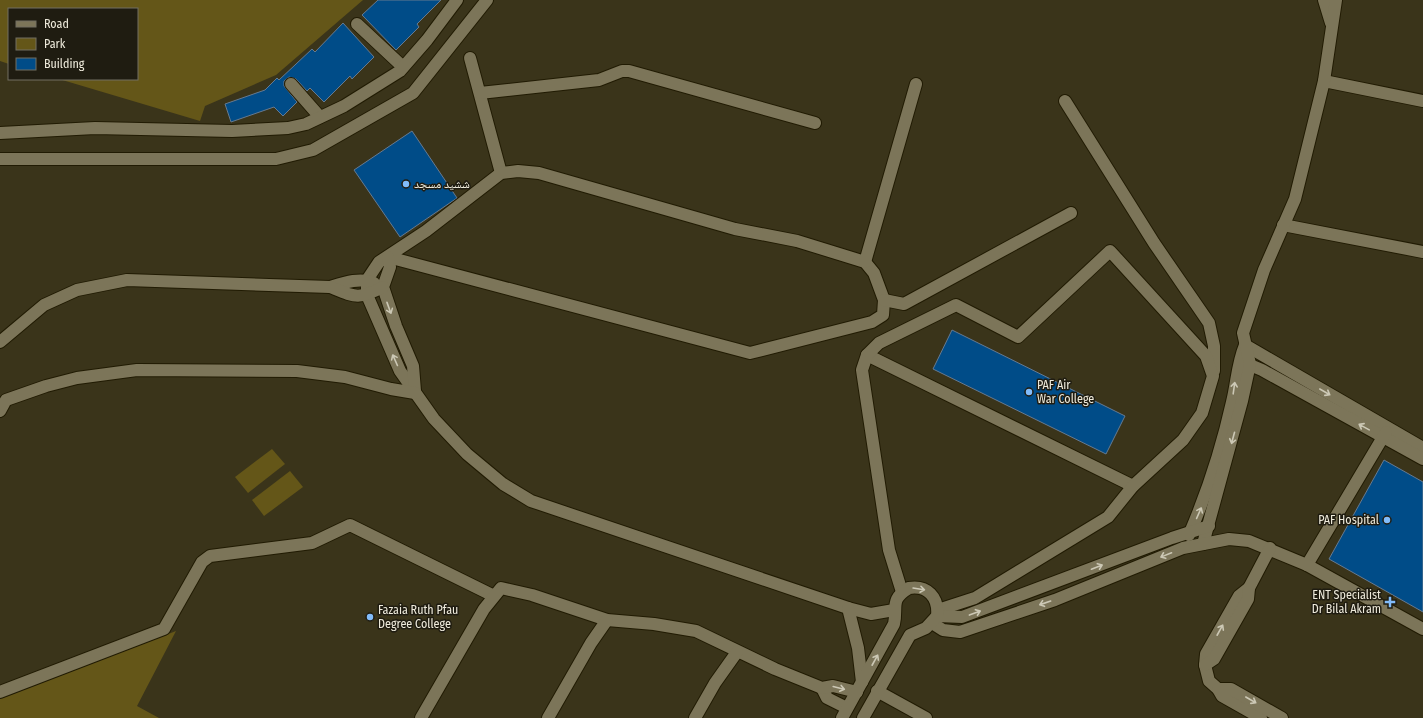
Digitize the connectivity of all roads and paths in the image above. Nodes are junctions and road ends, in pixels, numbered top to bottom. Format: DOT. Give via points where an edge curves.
graph roads {
  1 [pos="457,0"];
  2 [pos="487,0"];
  3 [pos="1324,0"];
  4 [pos="1336,0"];
  5 [pos="358,24"];
  6 [pos="1332,24"];
  7 [pos="470,58"];
  8 [pos="403,67"];
  9 [pos="1324,81"];
  10 [pos="291,84"];
  11 [pos="916,84"];
  12 [pos="480,93"];
  13 [pos="1065,101"];
  14 [pos="1423,101"];
  15 [pos="320,117"];
  16 [pos="814,123"];
  17 [pos="0,133"];
  18 [pos="0,159"];
  19 [pos="501,173"];
  20 [pos="1071,213"];
  21 [pos="1283,225"];
  22 [pos="1423,252"];
  23 [pos="388,258"];
  24 [pos="864,262"];
  25 [pos="367,280"];
  26 [pos="330,287"];
  27 [pos="383,287"];
  28 [pos="367,295"];
  29 [pos="884,300"];
  30 [pos="0,342"];
  31 [pos="1245,345"];
  32 [pos="867,355"];
  33 [pos="1244,362"];
  34 [pos="1214,376"];
  35 [pos="416,393"];
  36 [pos="0,411"];
  37 [pos="1385,433"];
  38 [pos="1423,448"];
  39 [pos="1423,459"];
  40 [pos="1133,486"];
  41 [pos="1209,526"];
  42 [pos="1190,532"];
  43 [pos="1203,544"];
  44 [pos="1183,548"];
  45 [pos="1270,548"];
  46 [pos="1308,565"];
  47 [pos="902,592"];
  48 [pos="494,596"];
  49 [pos="848,608"];
  50 [pos="894,610"];
  51 [pos="936,616"];
  52 [pos="607,620"];
  53 [pos="1423,629"];
  54 [pos="737,652"];
  55 [pos="860,687"];
  56 [pos="822,688"];
  57 [pos="1218,688"];
  58 [pos="877,691"];
  59 [pos="0,692"];
  60 [pos="844,713"];
  61 [pos="421,718"];
  62 [pos="548,718"];
  63 [pos="695,718"];
  64 [pos="862,718"];
  65 [pos="926,718"];
  66 [pos="1261,718"];
  67 [pos="1282,718"];
  1 -- 8 [label="street" via="428,40"];
  2 -- 18 [label="street" via="413,93 313,150 276,159"];
  3 -- 6 [label="street"];
  4 -- 6 [label="street"];
  5 -- 8 [label="street"];
  6 -- 9 [label="street"];
  7 -- 12 [label="street"];
  8 -- 15 [label="street" via="377,86"];
  9 -- 14 [label="street"];
  9 -- 21 [label="street" via="1295,198"];
  10 -- 15 [label="street"];
  11 -- 24 [label="street"];
  12 -- 16 [label="street" via="600,80 628,71"];
  12 -- 19 [label="street"];
  13 -- 34 [label="street" via="1154,243 1209,323 1214,346"];
  15 -- 17 [label="street" via="306,124 288,128 232,132 95,128"];
  19 -- 23 [label="street"];
  19 -- 24 [label="street" via="539,173 735,229 797,241"];
  20 -- 29 [label="street" via="904,304"];
  21 -- 22 [label="street"];
  21 -- 31 [label="street" via="1264,270 1243,333"];
  23 -- 25 [label="street" via="379,262"];
  23 -- 27 [label="street" via="390,267"];
  23 -- 29 [label="street" via="750,353 872,322 883,315"];
  24 -- 29 [label="street" via="874,273"];
  25 -- 26 [label="street" via="345,282"];
  25 -- 27 [label="street"];
  25 -- 28 [label="street"];
  26 -- 28 [label="street" via="352,296"];
  26 -- 30 [label="street" via="127,280 77,290 44,305"];
  27 -- 28 [label="street"];
  27 -- 35 [label="street, one-way" via="413,366"];
  35 -- 28 [label="street, one-way" via="400,371"];
  31 -- 33 [label="street"];
  31 -- 37 [label="street, one-way"];
  32 -- 34 [label="street" via="879,343 956,305 1018,337 1110,252 1206,356"];
  32 -- 40 [label="street"];
  32 -- 47 [label="street" via="862,370 863,378 889,550"];
  37 -- 33 [label="street, one-way"];
  33 -- 41 [label="street, one-way" via="1242,401"];
  42 -- 33 [label="street, one-way" via="1203,502"];
  34 -- 40 [label="street" via="1202,413 1183,440"];
  35 -- 36 [label="street" via="345,376 297,371 137,370 77,378 46,386 6,400"];
  35 -- 49 [label="street" via="434,419 467,454 503,484 531,501"];
  37 -- 38 [label="street"];
  37 -- 39 [label="street"];
  37 -- 46 [label="street"];
  40 -- 51 [label="street" via="1108,517 975,598"];
  41 -- 42 [label="street"];
  41 -- 43 [label="street"];
  42 -- 44 [label="street"];
  51 -- 42 [label="street, one-way" via="962,618"];
  43 -- 44 [label="street"];
  43 -- 45 [label="street" via="1236,540 1249,541"];
  44 -- 51 [label="street, one-way" via="1055,600 960,632 943,630"];
  45 -- 46 [label="street"];
  45 -- 57 [label="street" via="1249,588 1248,599 1214,660 1205,665 1209,681"];
  46 -- 53 [label="street"];
  47 -- 50 [label="street" via="897,598"];
  47 -- 51 [label="street, one-way" via="908,588 924,589 937,602"];
  48 -- 52 [label="street" via="501,588"];
  48 -- 59 [label="street" via="350,525 312,543 210,556 202,562 164,628"];
  48 -- 61 [label="street"];
  49 -- 50 [label="street" via="871,614"];
  49 -- 55 [label="street" via="858,648"];
  55 -- 50 [label="street, one-way" via="894,624"];
  51 -- 58 [label="street" via="926,628 910,635"];
  52 -- 54 [label="street" via="696,631"];
  52 -- 62 [label="street"];
  54 -- 56 [label="street"];
  54 -- 63 [label="street"];
  56 -- 55 [label="street, one-way"];
  55 -- 60 [label="street"];
  56 -- 60 [label="street" via="827,698"];
  57 -- 66 [label="street" via="1222,696"];
  57 -- 67 [label="street, one-way" via="1231,689"];
  58 -- 64 [label="street"];
  58 -- 65 [label="street"];
}
